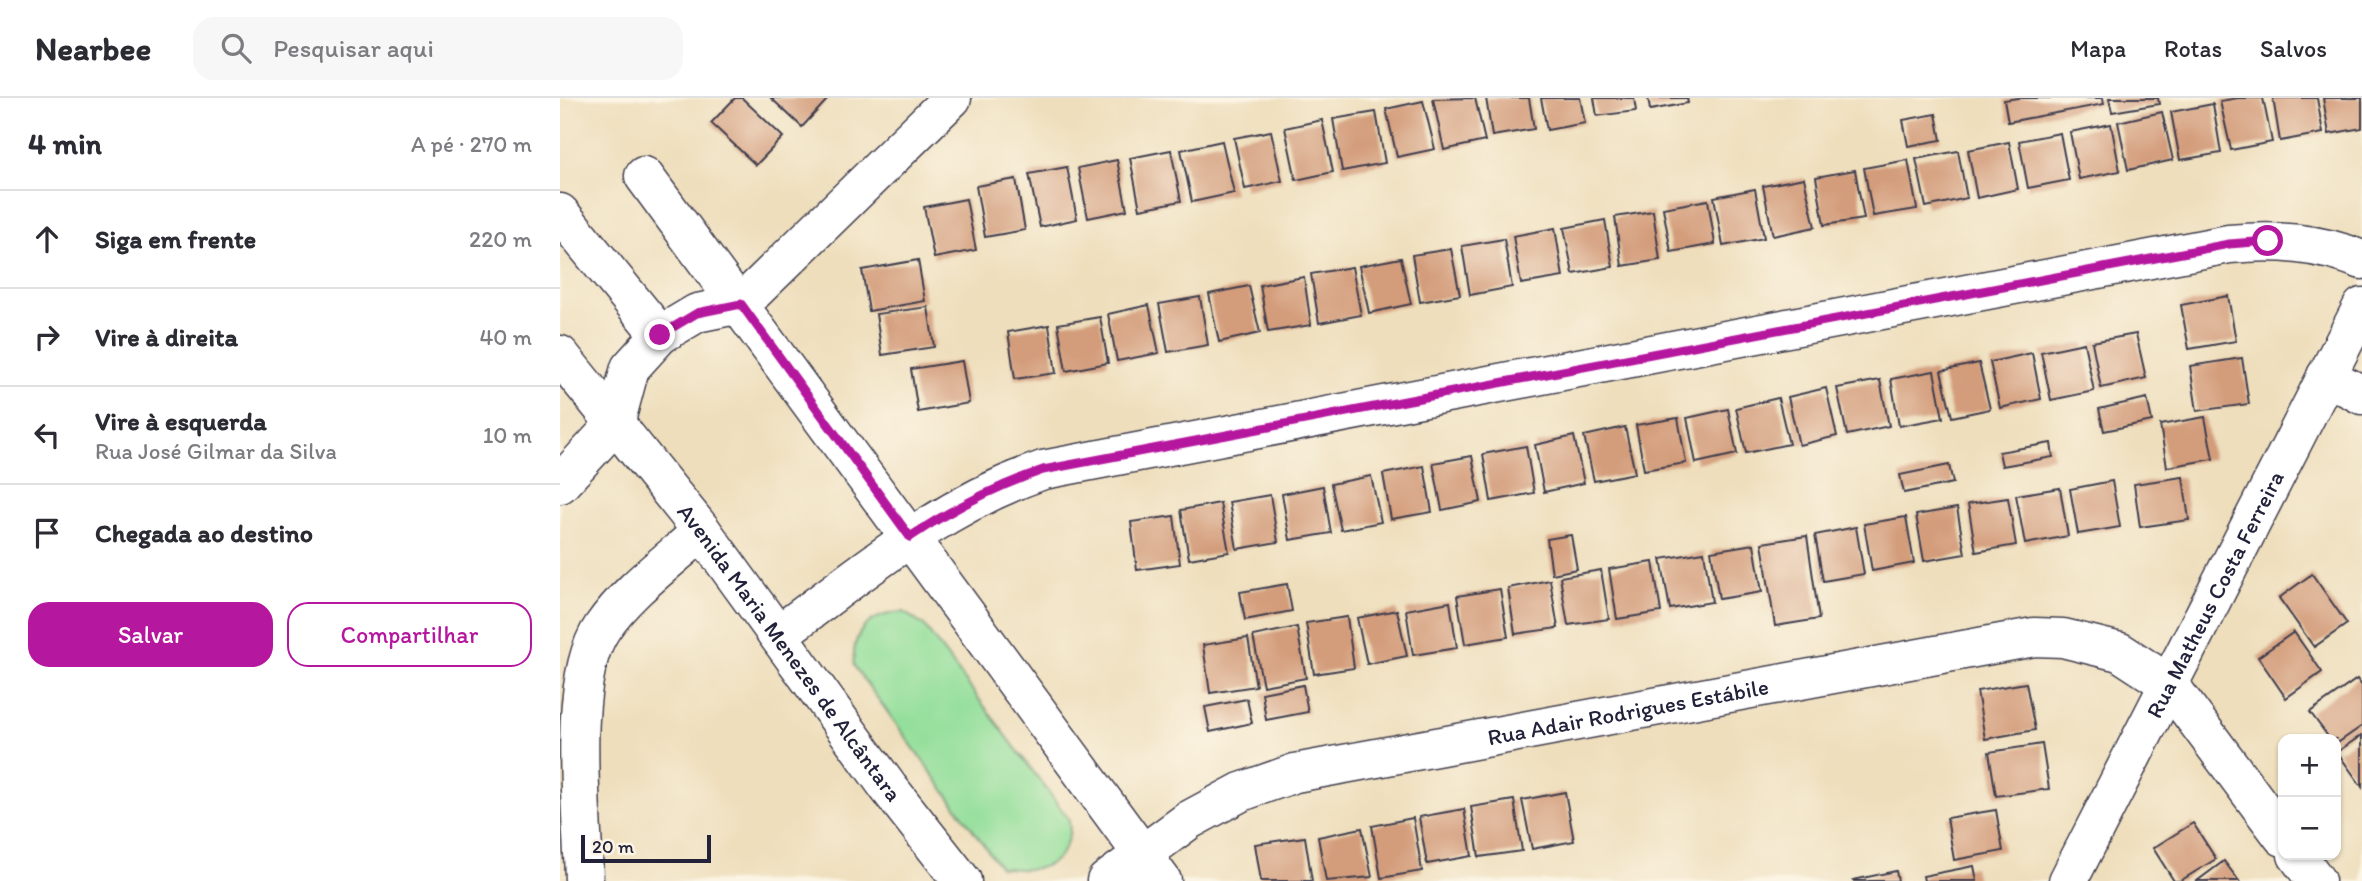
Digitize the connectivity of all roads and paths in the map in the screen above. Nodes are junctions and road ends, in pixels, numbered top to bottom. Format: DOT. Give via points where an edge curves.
graph roads {
  1 [pos="953,98"];
  2 [pos="644,176"];
  3 [pos="560,213"];
  4 [pos="2362,260"];
  5 [pos="741,304"];
  6 [pos="2362,307"];
  7 [pos="660,335"];
  8 [pos="560,355"];
  9 [pos="2326,376"];
  10 [pos="2362,395"];
  11 [pos="615,424"];
  12 [pos="560,484"];
  13 [pos="702,531"];
  14 [pos="910,537"];
  15 [pos="779,635"];
  16 [pos="2169,684"];
  17 [pos="2278,830"];
  18 [pos="2301,860"];
  19 [pos="1152,867"];
  20 [pos="584,881"];
  21 [pos="962,881"];
  22 [pos="1106,881"];
  23 [pos="2068,881"];
  24 [pos="2316,881"];
  1 -- 5 [label="street"];
  2 -- 5 [label="street"];
  3 -- 7 [label="street"];
  4 -- 14 [label="street" via="2308,244 2229,244 1111,457 1043,470 996,486"];
  5 -- 7 [label="street" via="697,313"];
  5 -- 14 [label="street"];
  6 -- 9 [label="street, Rua Matheus Costa Ferreira"];
  7 -- 11 [label="street" via="630,368"];
  8 -- 11 [label="street, Avenida Maria Menezes de Alcântara"];
  9 -- 10 [label="street"];
  9 -- 16 [label="street, Rua Matheus Costa Ferreira"];
  11 -- 12 [label="street"];
  11 -- 13 [label="street, Avenida Maria Menezes de Alcântara"];
  13 -- 15 [label="street, Avenida Maria Menezes de Alcântara"];
  13 -- 20 [label="street" via="615,611 591,649 580,693"];
  14 -- 15 [label="street"];
  14 -- 19 [label="street"];
  15 -- 21 [label="street, Avenida Maria Menezes de Alcântara"];
  16 -- 17 [label="street"];
  16 -- 19 [label="street, Rua Adair Rodrigues Estábile" via="2120,652 2092,643 2034,637 2005,642 1295,773 1189,820"];
  16 -- 23 [label="street, Rua Matheus Costa Ferreira"];
  18 -- 24 [label="street"];
  19 -- 22 [label="street, Rua Adair Rodrigues Estábile"];
}
